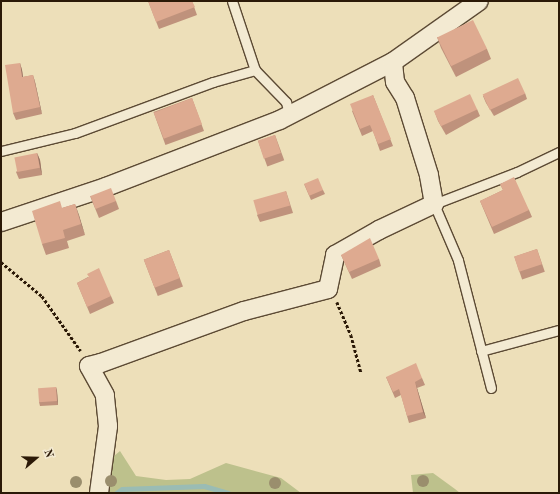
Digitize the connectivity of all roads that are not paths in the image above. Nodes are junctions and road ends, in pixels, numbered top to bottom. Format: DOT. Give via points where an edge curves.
graph roads {
  1 [pos="232,1"];
  2 [pos="479,1"];
  3 [pos="393,62"];
  4 [pos="255,70"];
  5 [pos="289,114"];
  6 [pos="1,151"];
  7 [pos="559,152"];
  8 [pos="434,204"];
  9 [pos="1,222"];
  10 [pos="559,330"];
  11 [pos="481,351"];
  12 [pos="491,388"];
  13 [pos="99,493"];
  1 -- 4 [label="lane"];
  2 -- 3 [label="street"];
  3 -- 5 [label="street"];
  3 -- 8 [label="street" via="395,82 405,98 429,175"];
  4 -- 5 [label="lane" via="286,102"];
  4 -- 6 [label="lane" via="213,82 75,133"];
  5 -- 9 [label="street" via="194,155"];
  7 -- 8 [label="lane" via="517,172"];
  8 -- 11 [label="lane" via="458,260"];
  8 -- 13 [label="street" via="379,230 335,255 328,289 244,311 89,366 105,395 108,426"];
  10 -- 11 [label="lane"];
  11 -- 12 [label="lane"];
}
